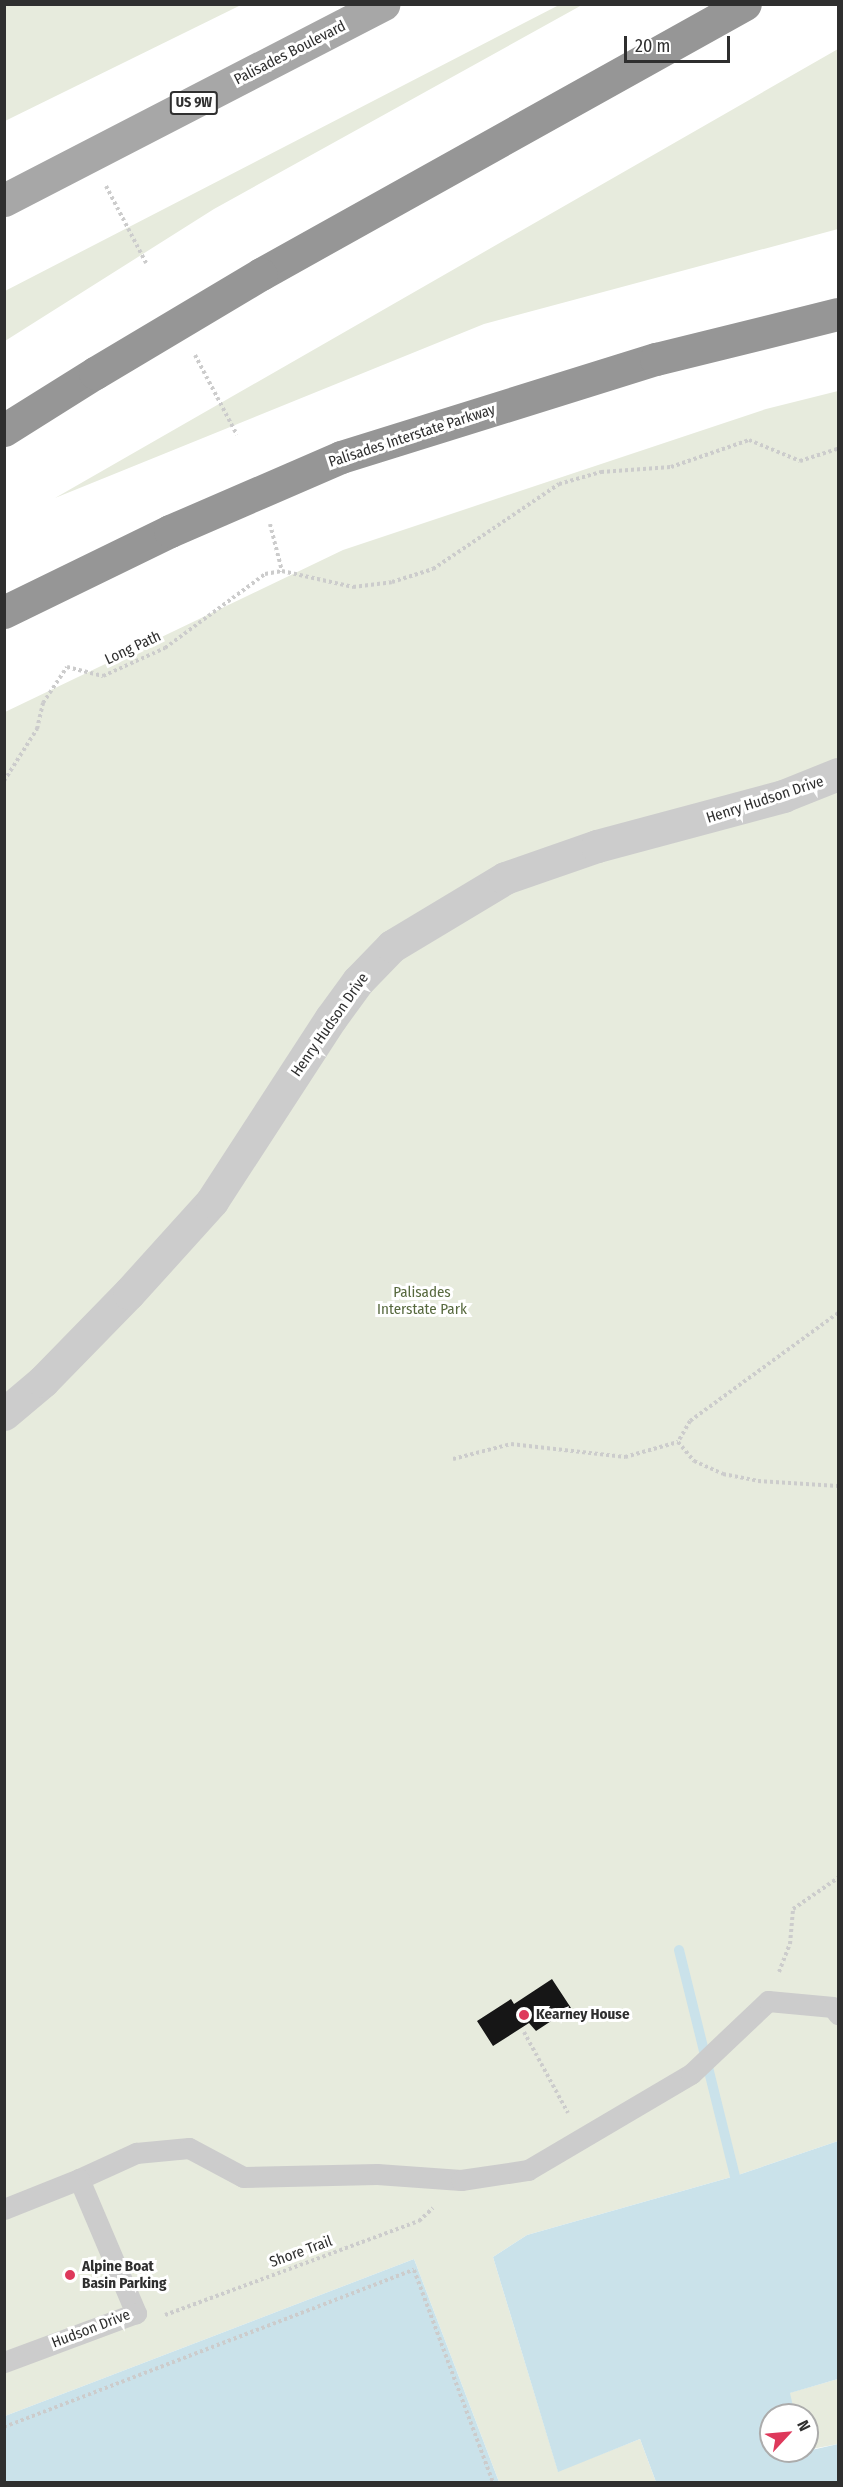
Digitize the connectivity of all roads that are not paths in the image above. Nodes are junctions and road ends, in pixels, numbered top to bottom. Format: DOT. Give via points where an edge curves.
graph roads {
  1 [pos="383,4"];
  2 [pos="745,4"];
  3 [pos="4,200"];
  4 [pos="838,314"];
  5 [pos="4,430"];
  6 [pos="4,612"];
  7 [pos="838,774"];
  8 [pos="4,1414"];
  9 [pos="838,2014"];
  10 [pos="79,2179"];
  11 [pos="4,2209"];
  12 [pos="4,2362"];
  1 -- 3 [label="main road, Palisades Boulevard / US 9W"];
  2 -- 5 [label="highway, bridge" via="261,274"];
  4 -- 6 [label="highway, Palisades Interstate Parkway, bridge" via="656,359 340,457 170,531"];
  7 -- 8 [label="street, Henry Hudson Drive" via="783,796 597,846 505,878 392,946 358,981 212,1201 129,1293 43,1381"];
  9 -- 10 [label="lane" via="833,2007 768,2001 691,2074 528,2170 461,2180 377,2174 243,2177 189,2148 136,2153"];
  10 -- 11 [label="lane"];
  10 -- 12 [label="lane, Hudson Drive" via="136,2313"];
}
